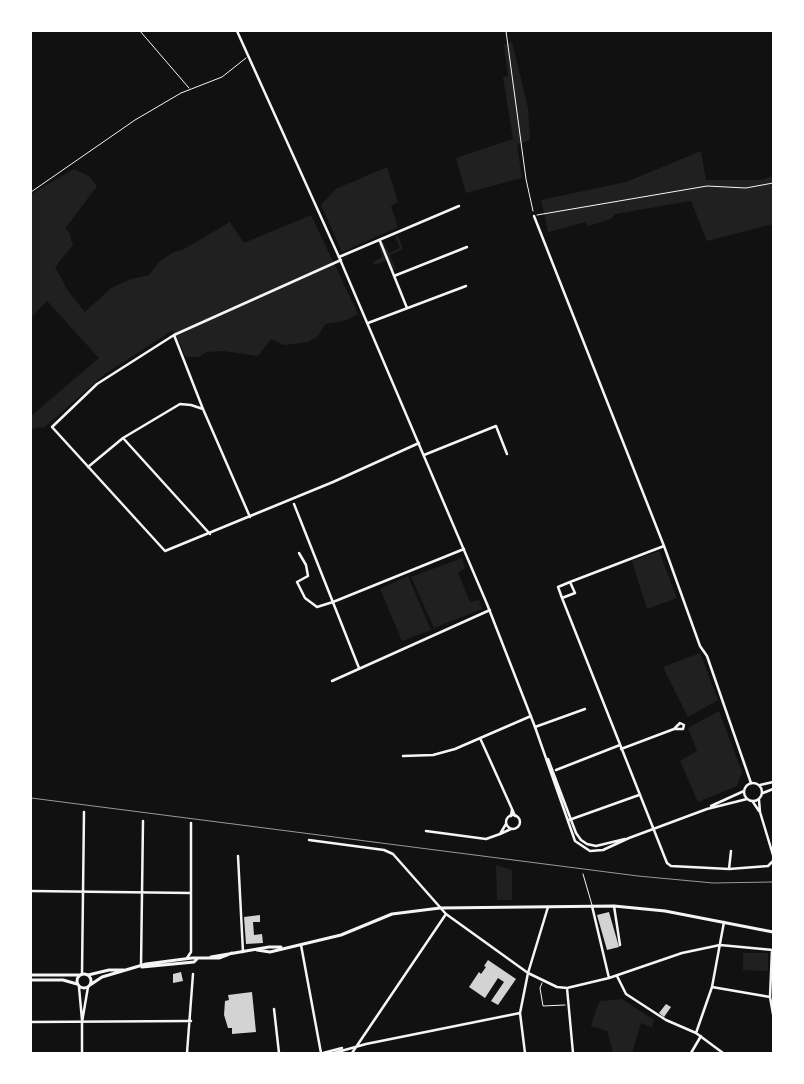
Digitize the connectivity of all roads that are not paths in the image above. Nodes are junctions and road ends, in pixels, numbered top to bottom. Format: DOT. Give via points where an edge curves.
graph roads {
  1 [pos="237,31"];
  2 [pos="459,206"];
  3 [pos="534,216"];
  4 [pos="380,241"];
  5 [pos="467,247"];
  6 [pos="340,258"];
  7 [pos="394,276"];
  8 [pos="466,286"];
  9 [pos="407,308"];
  10 [pos="368,323"];
  11 [pos="174,335"];
  12 [pos="203,409"];
  13 [pos="123,438"];
  14 [pos="419,443"];
  15 [pos="507,454"];
  16 [pos="424,455"];
  17 [pos="88,467"];
  18 [pos="294,504"];
  19 [pos="250,517"];
  20 [pos="210,534"];
  21 [pos="664,546"];
  22 [pos="464,549"];
  23 [pos="299,553"];
  24 [pos="570,582"];
  25 [pos="562,598"];
  26 [pos="333,602"];
  27 [pos="490,610"];
  28 [pos="359,668"];
  29 [pos="332,681"];
  30 [pos="585,708"];
  31 [pos="531,716"];
  32 [pos="535,727"];
  33 [pos="674,728"];
  34 [pos="480,738"];
  35 [pos="620,745"];
  36 [pos="622,749"];
  37 [pos="403,756"];
  38 [pos="556,770"];
  39 [pos="773,782"];
  40 [pos="751,783"];
  41 [pos="760,785"];
  42 [pos="773,789"];
  43 [pos="744,791"];
  44 [pos="763,793"];
  45 [pos="639,795"];
  46 [pos="747,799"];
  47 [pos="759,800"];
  48 [pos="753,802"];
  49 [pos="512,809"];
  50 [pos="707,809"];
  51 [pos="84,812"];
  52 [pos="760,812"];
  53 [pos="511,816"];
  54 [pos="515,816"];
  55 [pos="569,820"];
  56 [pos="143,821"];
  57 [pos="191,824"];
  58 [pos="506,824"];
  59 [pos="511,829"];
  60 [pos="652,829"];
  61 [pos="426,831"];
  62 [pos="500,834"];
  63 [pos="629,838"];
  64 [pos="309,840"];
  65 [pos="730,850"];
  66 [pos="773,855"];
  67 [pos="238,856"];
  68 [pos="773,862"];
  69 [pos="729,869"];
  70 [pos="584,874"];
  71 [pos="31,892"];
  72 [pos="84,892"];
  73 [pos="142,892"];
  74 [pos="191,893"];
  75 [pos="592,906"];
  76 [pos="614,906"];
  77 [pos="548,907"];
  78 [pos="440,908"];
  79 [pos="446,914"];
  80 [pos="724,922"];
  81 [pos="773,932"];
  82 [pos="301,944"];
  83 [pos="620,945"];
  84 [pos="720,945"];
  85 [pos="773,950"];
  86 [pos="243,952"];
  87 [pos="186,959"];
  88 [pos="197,959"];
  89 [pos="141,967"];
  90 [pos="127,971"];
  91 [pos="528,973"];
  92 [pos="192,974"];
  93 [pos="31,975"];
  94 [pos="83,975"];
  95 [pos="617,976"];
  96 [pos="609,978"];
  97 [pos="31,980"];
  98 [pos="78,985"];
  99 [pos="89,986"];
  100 [pos="712,986"];
  101 [pos="567,988"];
  102 [pos="770,998"];
  103 [pos="274,1010"];
  104 [pos="520,1013"];
  105 [pos="773,1014"];
  106 [pos="191,1021"];
  107 [pos="31,1022"];
  108 [pos="82,1022"];
  109 [pos="696,1033"];
  110 [pos="701,1036"];
  111 [pos="358,1046"];
  112 [pos="346,1048"];
  113 [pos="82,1053"];
  114 [pos="187,1053"];
  115 [pos="280,1053"];
  116 [pos="322,1053"];
  117 [pos="334,1053"];
  118 [pos="345,1053"];
  119 [pos="352,1053"];
  120 [pos="525,1053"];
  121 [pos="573,1053"];
  122 [pos="691,1053"];
  123 [pos="723,1053"];
  1 -- 6 [label="street"];
  2 -- 4 [label="street"];
  3 -- 21 [label="street"];
  4 -- 6 [label="street"];
  4 -- 7 [label="street"];
  5 -- 7 [label="street"];
  6 -- 10 [label="street"];
  6 -- 11 [label="street"];
  7 -- 9 [label="street"];
  8 -- 9 [label="street"];
  9 -- 10 [label="street"];
  10 -- 14 [label="street"];
  11 -- 12 [label="street"];
  11 -- 17 [label="street" via="97,384 52,427"];
  12 -- 13 [label="street" via="180,404"];
  12 -- 19 [label="street"];
  13 -- 17 [label="street"];
  13 -- 20 [label="street"];
  14 -- 16 [label="street"];
  14 -- 19 [label="street"];
  15 -- 16 [label="street" via="496,426"];
  16 -- 22 [label="street"];
  17 -- 20 [label="street" via="165,551"];
  18 -- 26 [label="street"];
  19 -- 20 [label="street"];
  21 -- 24 [label="street"];
  21 -- 40 [label="street"];
  22 -- 26 [label="street"];
  22 -- 27 [label="street"];
  23 -- 26 [label="street" via="308,576 297,582 305,598 317,607"];
  24 -- 25 [label="street" via="558,587"];
  24 -- 25 [label="street" via="575,593"];
  25 -- 35 [label="street"];
  26 -- 28 [label="street"];
  27 -- 28 [label="street"];
  27 -- 31 [label="street"];
  28 -- 29 [label="street"];
  30 -- 32 [label="street"];
  31 -- 32 [label="street"];
  31 -- 34 [label="street"];
  32 -- 55 [label="street"];
  33 -- 36 [label="street"];
  34 -- 37 [label="street" via="455,750"];
  34 -- 49 [label="street"];
  35 -- 36 [label="street"];
  35 -- 38 [label="street"];
  36 -- 45 [label="street"];
  39 -- 41 [label="street"];
  40 -- 41 [label="street"];
  40 -- 43 [label="street"];
  41 -- 44 [label="street"];
  42 -- 44 [label="street"];
  43 -- 46 [label="street"];
  43 -- 50 [label="street"];
  44 -- 47 [label="street"];
  45 -- 55 [label="street"];
  45 -- 60 [label="street"];
  46 -- 48 [label="street"];
  46 -- 50 [label="street"];
  47 -- 48 [label="street"];
  47 -- 52 [label="street"];
  48 -- 52 [label="street"];
  49 -- 53 [label="street"];
  49 -- 54 [label="street"];
  50 -- 60 [label="street"];
  51 -- 72 [label="street"];
  52 -- 66 [label="street"];
  53 -- 54 [label="street"];
  53 -- 58 [label="street"];
  54 -- 59 [label="street" via="519,824"];
  55 -- 63 [label="street" via="581,840 596,846"];
  55 -- 63 [label="street" via="578,844 590,851 600,851"];
  56 -- 73 [label="street"];
  57 -- 74 [label="street"];
  58 -- 59 [label="street"];
  58 -- 62 [label="street"];
  59 -- 62 [label="street"];
  60 -- 63 [label="street"];
  60 -- 69 [label="street" via="668,864"];
  61 -- 62 [label="street" via="486,839"];
  64 -- 78 [label="street" via="393,854"];
  65 -- 69 [label="street"];
  67 -- 86 [label="street"];
  68 -- 69 [label="street" via="768,866"];
  70 -- 75 [label="lane"];
  71 -- 72 [label="street"];
  72 -- 73 [label="street"];
  72 -- 94 [label="street"];
  73 -- 74 [label="street"];
  73 -- 89 [label="street"];
  74 -- 87 [label="street" via="192,952"];
  75 -- 76 [label="main road"];
  75 -- 77 [label="main road"];
  75 -- 96 [label="street"];
  76 -- 80 [label="main road"];
  76 -- 83 [label="street"];
  77 -- 78 [label="main road"];
  77 -- 91 [label="street"];
  78 -- 79 [label="street"];
  78 -- 82 [label="main road" via="392,914 341,935"];
  79 -- 91 [label="street"];
  79 -- 111 [label="street"];
  80 -- 81 [label="main road"];
  80 -- 84 [label="street"];
  82 -- 86 [label="main road" via="270,952"];
  82 -- 116 [label="street"];
  84 -- 85 [label="street"];
  84 -- 95 [label="street" via="682,953"];
  84 -- 100 [label="street"];
  85 -- 102 [label="street"];
  86 -- 88 [label="main road"];
  87 -- 88 [label="main road"];
  87 -- 89 [label="main road"];
  88 -- 89 [label="main road"];
  89 -- 90 [label="main road"];
  90 -- 94 [label="main road"];
  90 -- 99 [label="main road" via="102,978"];
  91 -- 101 [label="street" via="557,987"];
  91 -- 104 [label="street"];
  92 -- 106 [label="street"];
  93 -- 94 [label="main road"];
  94 -- 98 [label="main road"];
  94 -- 99 [label="main road" via="91,979"];
  95 -- 96 [label="street"];
  95 -- 109 [label="street" via="623,990 632,999 666,1020"];
  96 -- 101 [label="street"];
  97 -- 98 [label="main road" via="63,980"];
  98 -- 99 [label="main road"];
  98 -- 108 [label="street"];
  99 -- 108 [label="street"];
  100 -- 102 [label="street"];
  100 -- 109 [label="street"];
  101 -- 121 [label="street"];
  102 -- 105 [label="street"];
  103 -- 115 [label="street"];
  104 -- 111 [label="street"];
  104 -- 120 [label="street"];
  106 -- 108 [label="street"];
  106 -- 114 [label="street"];
  107 -- 108 [label="street"];
  108 -- 113 [label="street"];
  109 -- 110 [label="street"];
  110 -- 122 [label="street"];
  110 -- 123 [label="street"];
  111 -- 112 [label="street"];
  111 -- 119 [label="street"];
  112 -- 116 [label="street"];
  112 -- 117 [label="street"];
  112 -- 118 [label="street"];
}
